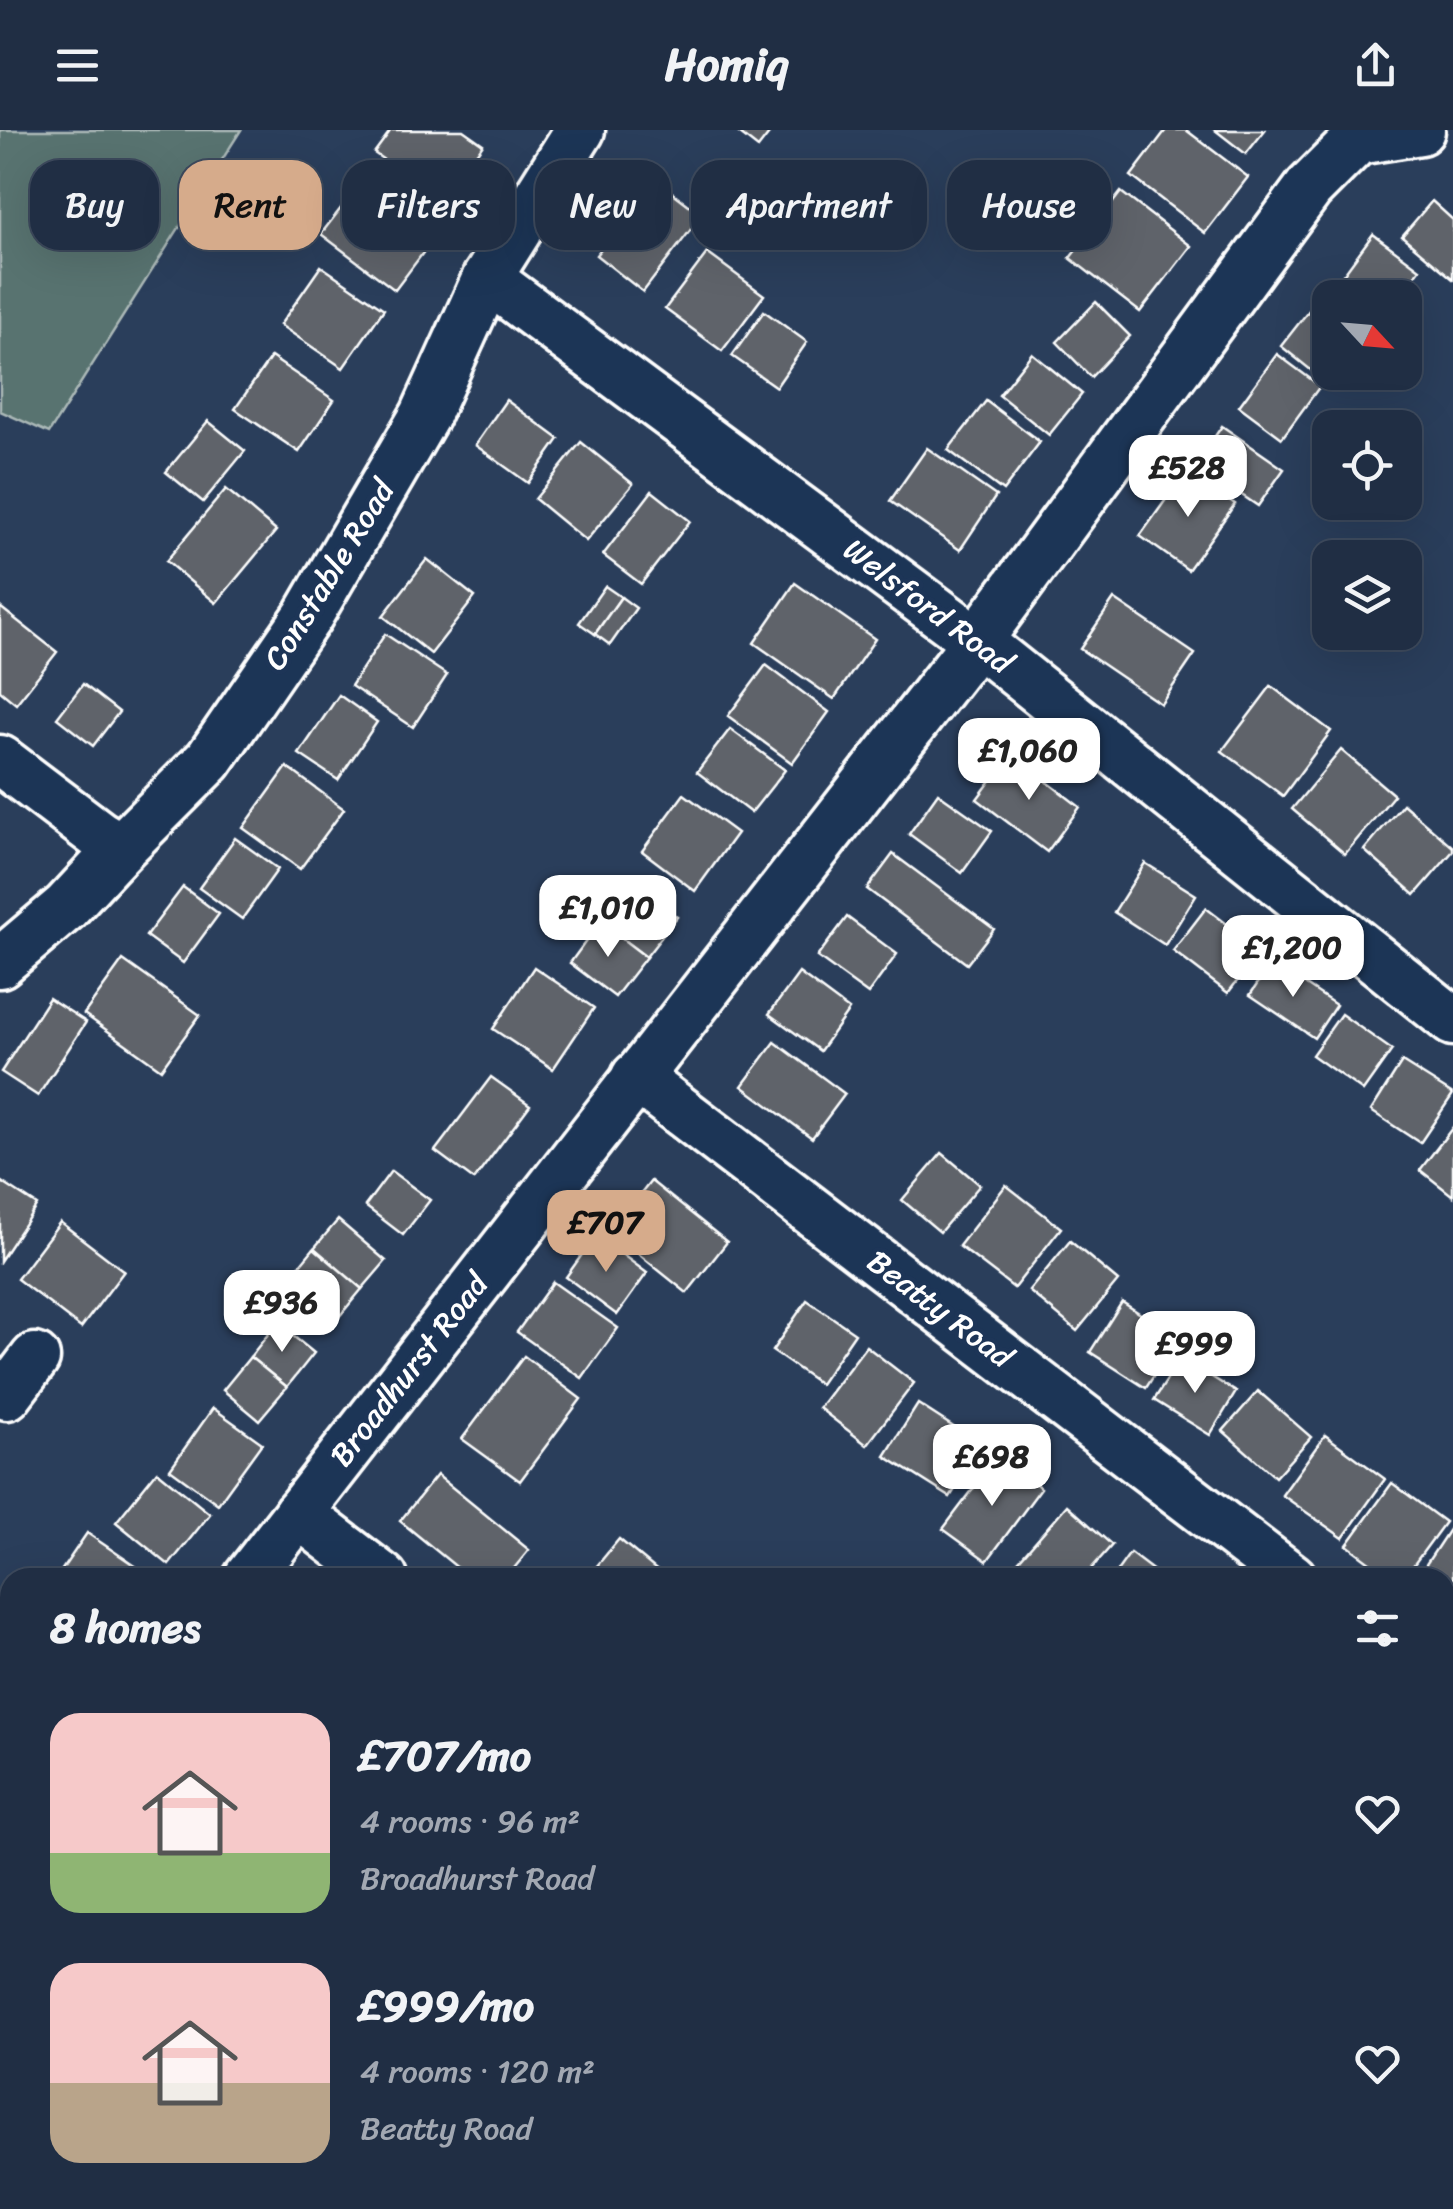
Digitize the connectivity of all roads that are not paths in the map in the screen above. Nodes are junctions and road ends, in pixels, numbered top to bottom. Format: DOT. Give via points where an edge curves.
graph roads {
  1 [pos="580,130"];
  2 [pos="1420,130"];
  3 [pos="1430,130"];
  4 [pos="1453,142"];
  5 [pos="487,278"];
  6 [pos="976,641"];
  7 [pos="0,760"];
  8 [pos="121,848"];
  9 [pos="0,963"];
  10 [pos="1453,1020"];
  11 [pos="636,1078"];
  12 [pos="35,1358"];
  13 [pos="2,1396"];
  14 [pos="298,1513"];
  15 [pos="256,1568"];
  16 [pos="370,1568"];
  17 [pos="1279,1568"];
  1 -- 5 [label="street, Constable Road"];
  2 -- 6 [label="street, Broadhurst Road" via="1356,140 1309,188"];
  3 -- 4 [label="street"];
  5 -- 6 [label="street, Welsford Road"];
  5 -- 8 [label="street, Constable Road" via="426,416 308,616 209,760"];
  6 -- 10 [label="street, Welsford Road"];
  6 -- 11 [label="street, Broadhurst Road"];
  7 -- 8 [label="street"];
  8 -- 9 [label="street, Constable Road"];
  11 -- 14 [label="street, Broadhurst Road"];
  11 -- 17 [label="street, Beatty Road"];
  12 -- 13 [label="street"];
  14 -- 15 [label="street, Broadhurst Road"];
  14 -- 16 [label="street"];
}
